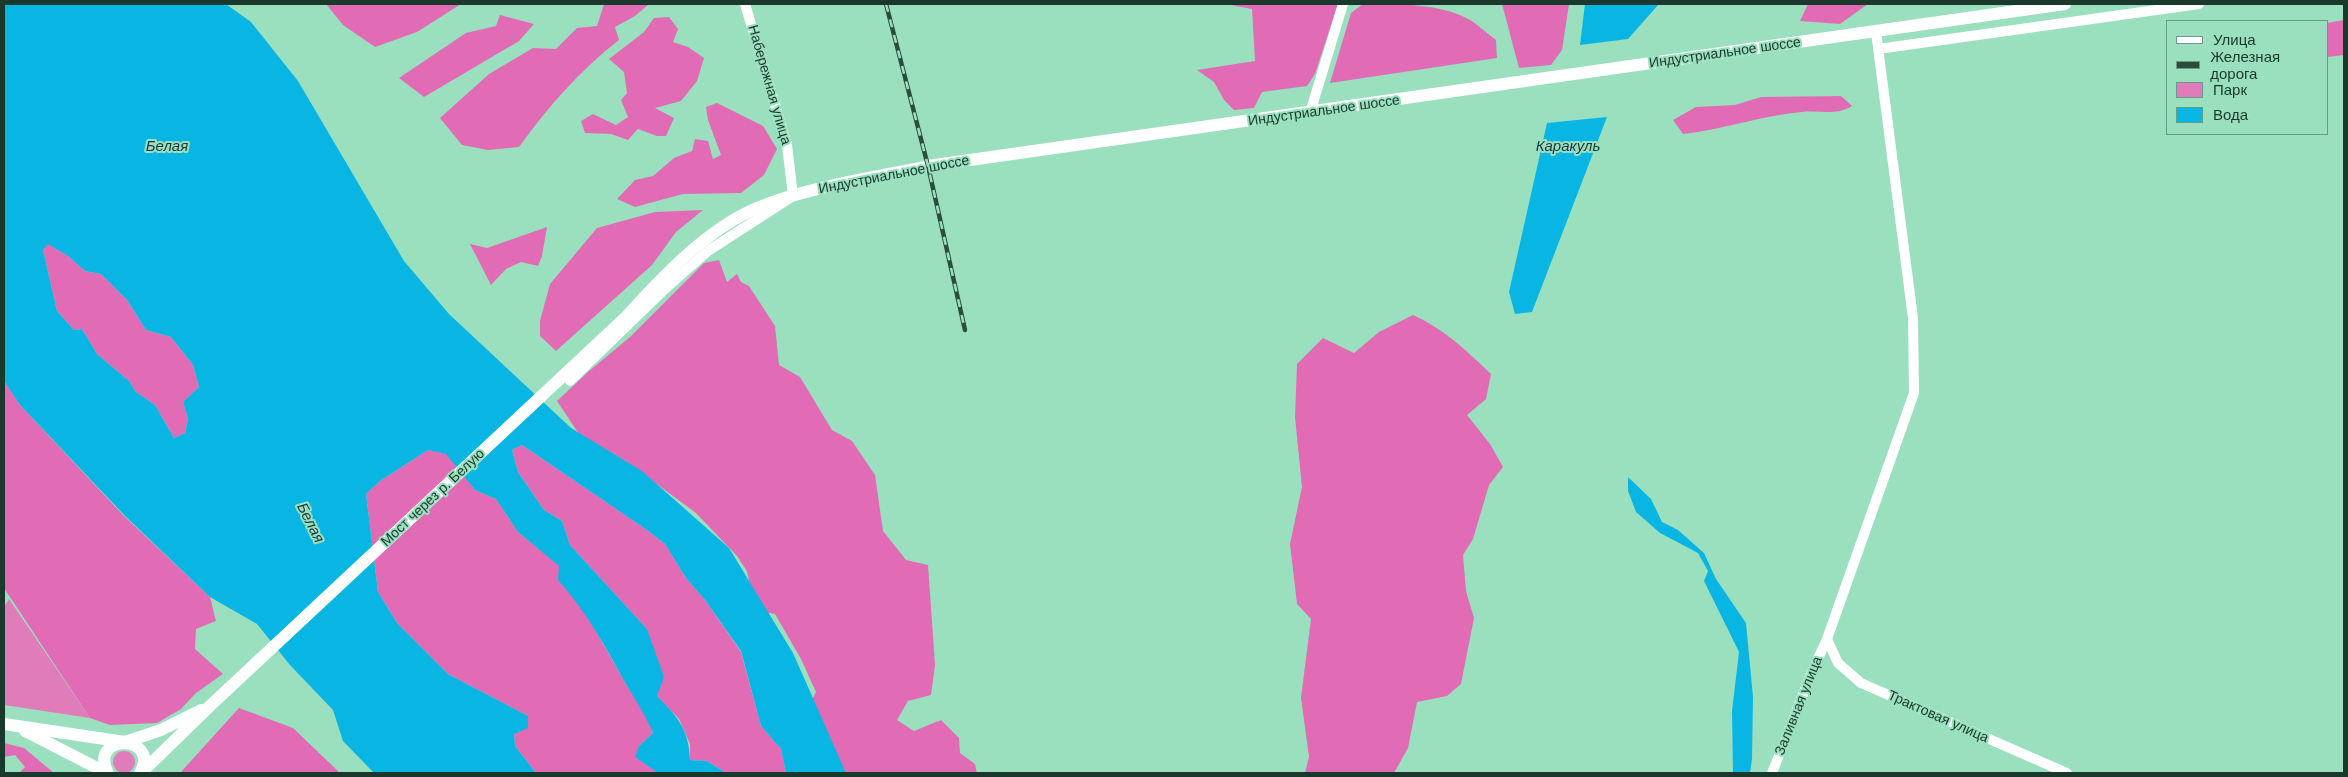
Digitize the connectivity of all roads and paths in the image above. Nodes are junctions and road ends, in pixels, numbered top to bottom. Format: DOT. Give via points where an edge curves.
graph roads {
  1 [pos="745,4"];
  2 [pos="1344,4"];
  3 [pos="2065,4"];
  4 [pos="2199,4"];
  5 [pos="1876,32"];
  6 [pos="1878,49"];
  7 [pos="1310,112"];
  8 [pos="793,196"];
  9 [pos="626,318"];
  10 [pos="570,381"];
  11 [pos="1827,639"];
  12 [pos="212,704"];
  13 [pos="9,725"];
  14 [pos="125,742"];
  15 [pos="107,773"];
  16 [pos="141,773"];
  17 [pos="1772,773"];
  18 [pos="2067,773"];
  1 -- 8 [label="street, Набережная улица" via="787,145"];
  2 -- 7 [label="street"];
  3 -- 5 [label="main road, Индустриальное шоссе"];
  4 -- 6 [label="street"];
  5 -- 6 [label="street, Заливная улица"];
  5 -- 7 [label="main road, Индустриальное шоссе"];
  6 -- 11 [label="street, Заливная улица" via="1913,318 1914,393"];
  7 -- 8 [label="main road, Индустриальное шоссе" via="928,166"];
  8 -- 9 [label="main road, Индустриальное шоссе" via="755,208 692,250 656,283"];
  8 -- 10 [label="street" via="708,251"];
  9 -- 12 [label="main road, Мост через р. Белую"];
  11 -- 17 [label="street, Заливная улица"];
  11 -- 18 [label="street, Трактовая улица" via="1838,663 1861,683"];
  12 -- 14 [label="main road" via="161,730"];
  12 -- 16 [label="main road"];
  13 -- 14 [label="main road"];
  13 -- 15 [label="main road"];
  14 -- 15 [label="main road" via="109,749 104,761"];
  14 -- 16 [label="main road" via="142,752 144,766"];
}
